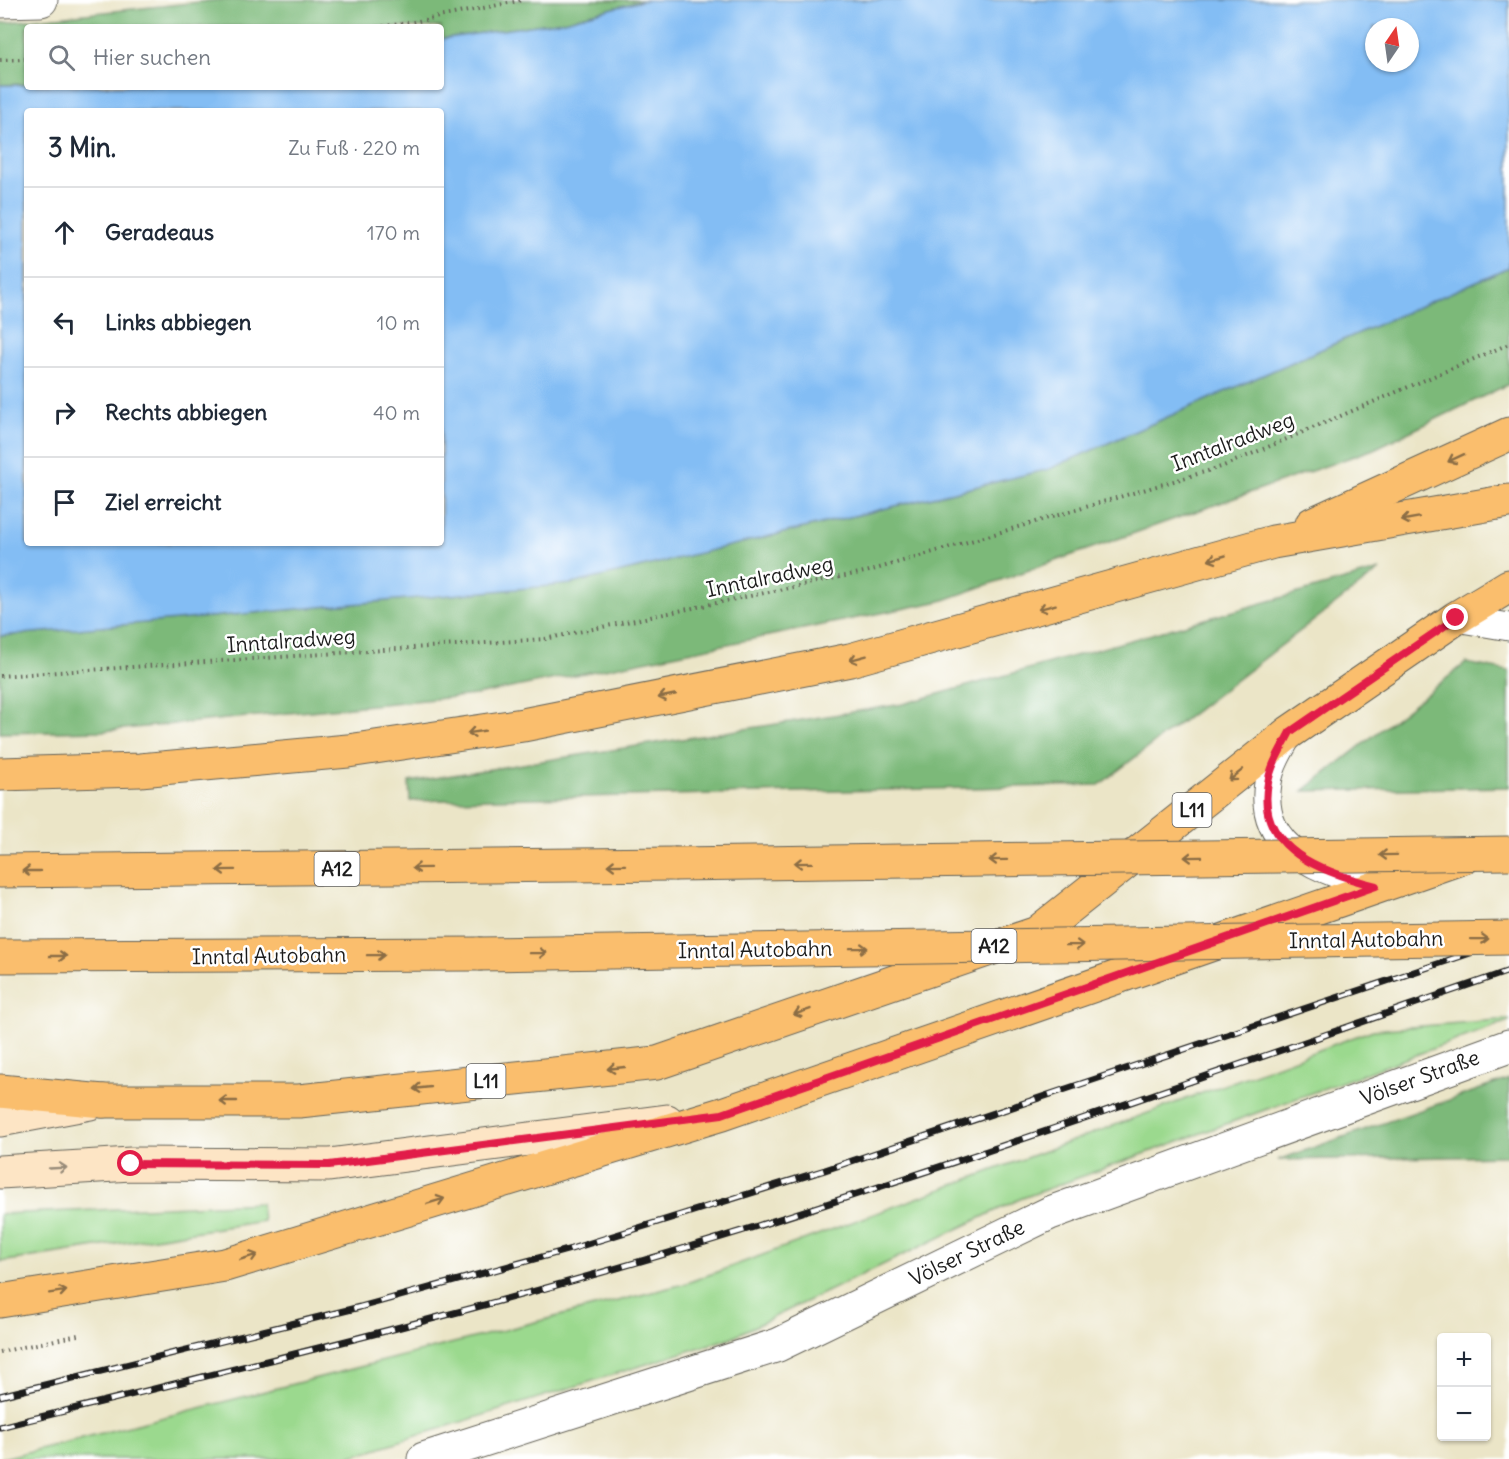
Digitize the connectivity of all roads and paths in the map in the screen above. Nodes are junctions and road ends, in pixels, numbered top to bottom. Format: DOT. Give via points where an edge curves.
graph roads {
  1 [pos="41,0"];
  2 [pos="523,0"];
  3 [pos="0,1"];
  4 [pos="401,24"];
  5 [pos="24,59"];
  6 [pos="0,60"];
  7 [pos="1509,344"];
  8 [pos="1509,434"];
  9 [pos="1509,501"];
  10 [pos="1273,542"];
  11 [pos="1509,586"];
  12 [pos="1456,618"];
  13 [pos="1509,627"];
  14 [pos="0,676"];
  15 [pos="1290,732"];
  16 [pos="0,774"];
  17 [pos="1509,843"];
  18 [pos="1509,853"];
  19 [pos="0,871"];
  20 [pos="1376,886"];
  21 [pos="1509,938"];
  22 [pos="0,956"];
  23 [pos="1509,1046"];
  24 [pos="0,1091"];
  25 [pos="103,1101"];
  26 [pos="722,1114"];
  27 [pos="0,1120"];
  28 [pos="0,1172"];
  29 [pos="0,1301"];
  30 [pos="424,1459"];
  1 -- 3 [label="street"];
  2 -- 4 [label="path"];
  5 -- 6 [label="path"];
  7 -- 14 [label="path, Inntalradweg" via="1221,467 869,572 545,639"];
  8 -- 10 [label="main road, one-way"];
  9 -- 10 [label="main road, one-way"];
  10 -- 16 [label="main road, one-way" via="850,660 523,725 348,751 140,770"];
  11 -- 12 [label="main road, L11"];
  12 -- 13 [label="lane"];
  12 -- 15 [label="main road, L11"];
  15 -- 20 [label="lane" via="1268,783 1274,830 1288,848 1308,861 1336,876"];
  15 -- 25 [label="main road, L11, one-way" via="1037,933 657,1063 298,1101"];
  17 -- 20 [label="main road"];
  18 -- 19 [label="main road, A12, one-way, bridge"];
  20 -- 26 [label="main road"];
  22 -- 21 [label="main road, Inntal Autobahn / A12, one-way, bridge" via="479,954"];
  23 -- 30 [label="street, Völser Straße" via="1050,1213 778,1345"];
  24 -- 25 [label="main road"];
  25 -- 27 [label="main road, L11"];
  28 -- 26 [label="main road, one-way" via="131,1164 329,1165"];
  29 -- 26 [label="main road, one-way" via="225,1265"];
}
